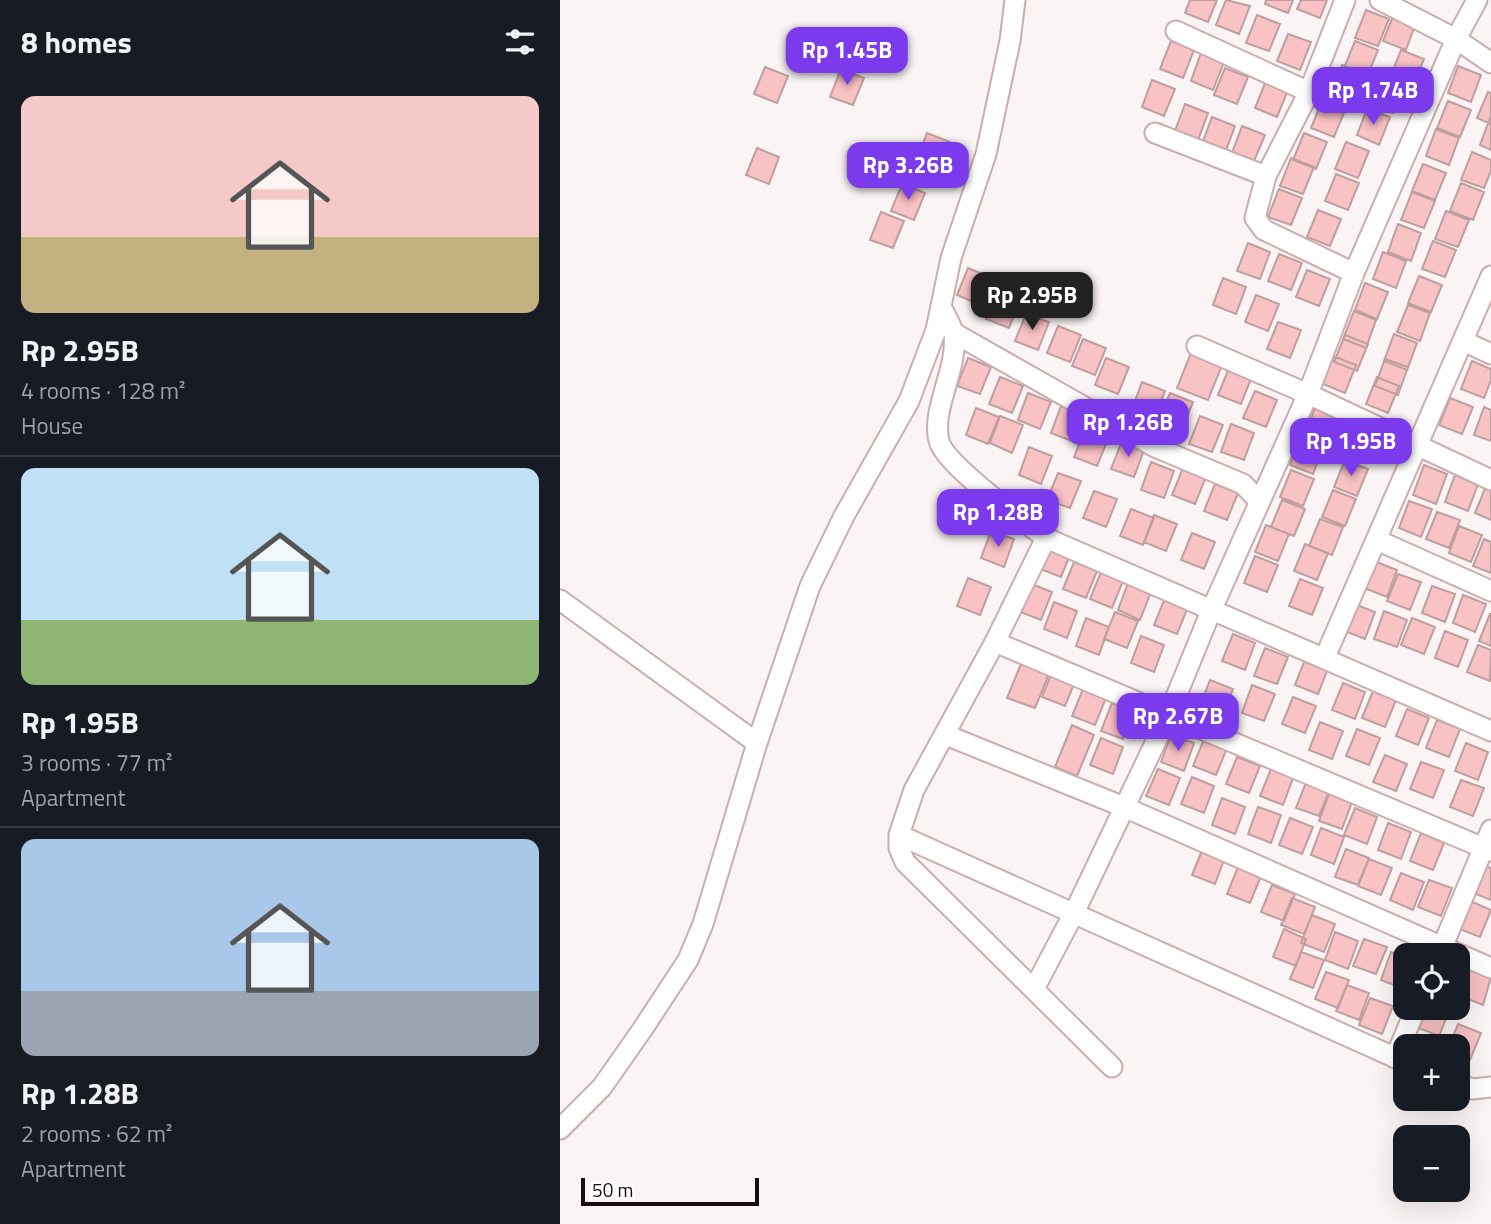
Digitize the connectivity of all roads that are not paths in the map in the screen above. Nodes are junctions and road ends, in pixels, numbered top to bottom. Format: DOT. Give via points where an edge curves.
graph roads {
  1 [pos="1015,0"];
  2 [pos="1345,0"];
  3 [pos="1380,0"];
  4 [pos="1477,0"];
  5 [pos="1176,31"];
  6 [pos="1456,39"];
  7 [pos="1491,63"];
  8 [pos="1309,92"];
  9 [pos="1155,133"];
  10 [pos="1266,176"];
  11 [pos="1354,273"];
  12 [pos="1491,276"];
  13 [pos="941,306"];
  14 [pos="954,333"];
  15 [pos="1463,341"];
  16 [pos="1197,346"];
  17 [pos="1491,354"];
  18 [pos="1308,394"];
  19 [pos="1418,446"];
  20 [pos="1491,480"];
  21 [pos="1259,501"];
  22 [pos="1046,538"];
  23 [pos="1377,540"];
  24 [pos="1491,590"];
  25 [pos="560,600"];
  26 [pos="1211,611"];
  27 [pos="995,642"];
  28 [pos="1325,657"];
  29 [pos="1169,714"];
  30 [pos="1491,731"];
  31 [pos="946,735"];
  32 [pos="757,743"];
  33 [pos="1124,807"];
  34 [pos="899,835"];
  35 [pos="1488,843"];
  36 [pos="1074,913"];
  37 [pos="1425,943"];
  38 [pos="1444,943"];
  39 [pos="1470,960"];
  40 [pos="1491,968"];
  41 [pos="1034,989"];
  42 [pos="1393,1057"];
  43 [pos="1112,1067"];
  44 [pos="1491,1087"];
  45 [pos="1470,1088"];
  46 [pos="560,1129"];
  1 -- 13 [label="street" via="986,154 951,258"];
  2 -- 8 [label="street"];
  3 -- 6 [label="street"];
  4 -- 6 [label="street"];
  5 -- 8 [label="street"];
  6 -- 7 [label="street"];
  6 -- 11 [label="street"];
  8 -- 10 [label="street"];
  9 -- 10 [label="street"];
  10 -- 11 [label="street" via="1255,218 1264,230"];
  11 -- 18 [label="street"];
  12 -- 15 [label="street"];
  13 -- 14 [label="street"];
  13 -- 32 [label="street" via="909,401 810,586"];
  14 -- 21 [label="street" via="1155,447 1243,484"];
  14 -- 22 [label="street" via="939,442 971,478"];
  15 -- 17 [label="street"];
  15 -- 19 [label="street"];
  16 -- 18 [label="street"];
  18 -- 19 [label="street"];
  18 -- 21 [label="street"];
  19 -- 20 [label="street"];
  19 -- 23 [label="street"];
  21 -- 26 [label="street"];
  22 -- 26 [label="street"];
  22 -- 27 [label="street"];
  23 -- 24 [label="street"];
  23 -- 28 [label="street"];
  25 -- 32 [label="street"];
  26 -- 28 [label="street"];
  26 -- 29 [label="street"];
  27 -- 29 [label="street"];
  27 -- 31 [label="street"];
  28 -- 30 [label="street"];
  29 -- 33 [label="street"];
  29 -- 35 [label="street"];
  31 -- 33 [label="street"];
  31 -- 34 [label="street" via="914,790"];
  32 -- 46 [label="street" via="688,960 602,1087"];
  33 -- 36 [label="street"];
  33 -- 37 [label="street"];
  34 -- 36 [label="street"];
  34 -- 41 [label="street" via="905,862"];
  35 -- 38 [label="street"];
  36 -- 41 [label="street"];
  36 -- 42 [label="street"];
  39 -- 40 [label="street"];
  41 -- 43 [label="street"];
  44 -- 45 [label="street"];
}
